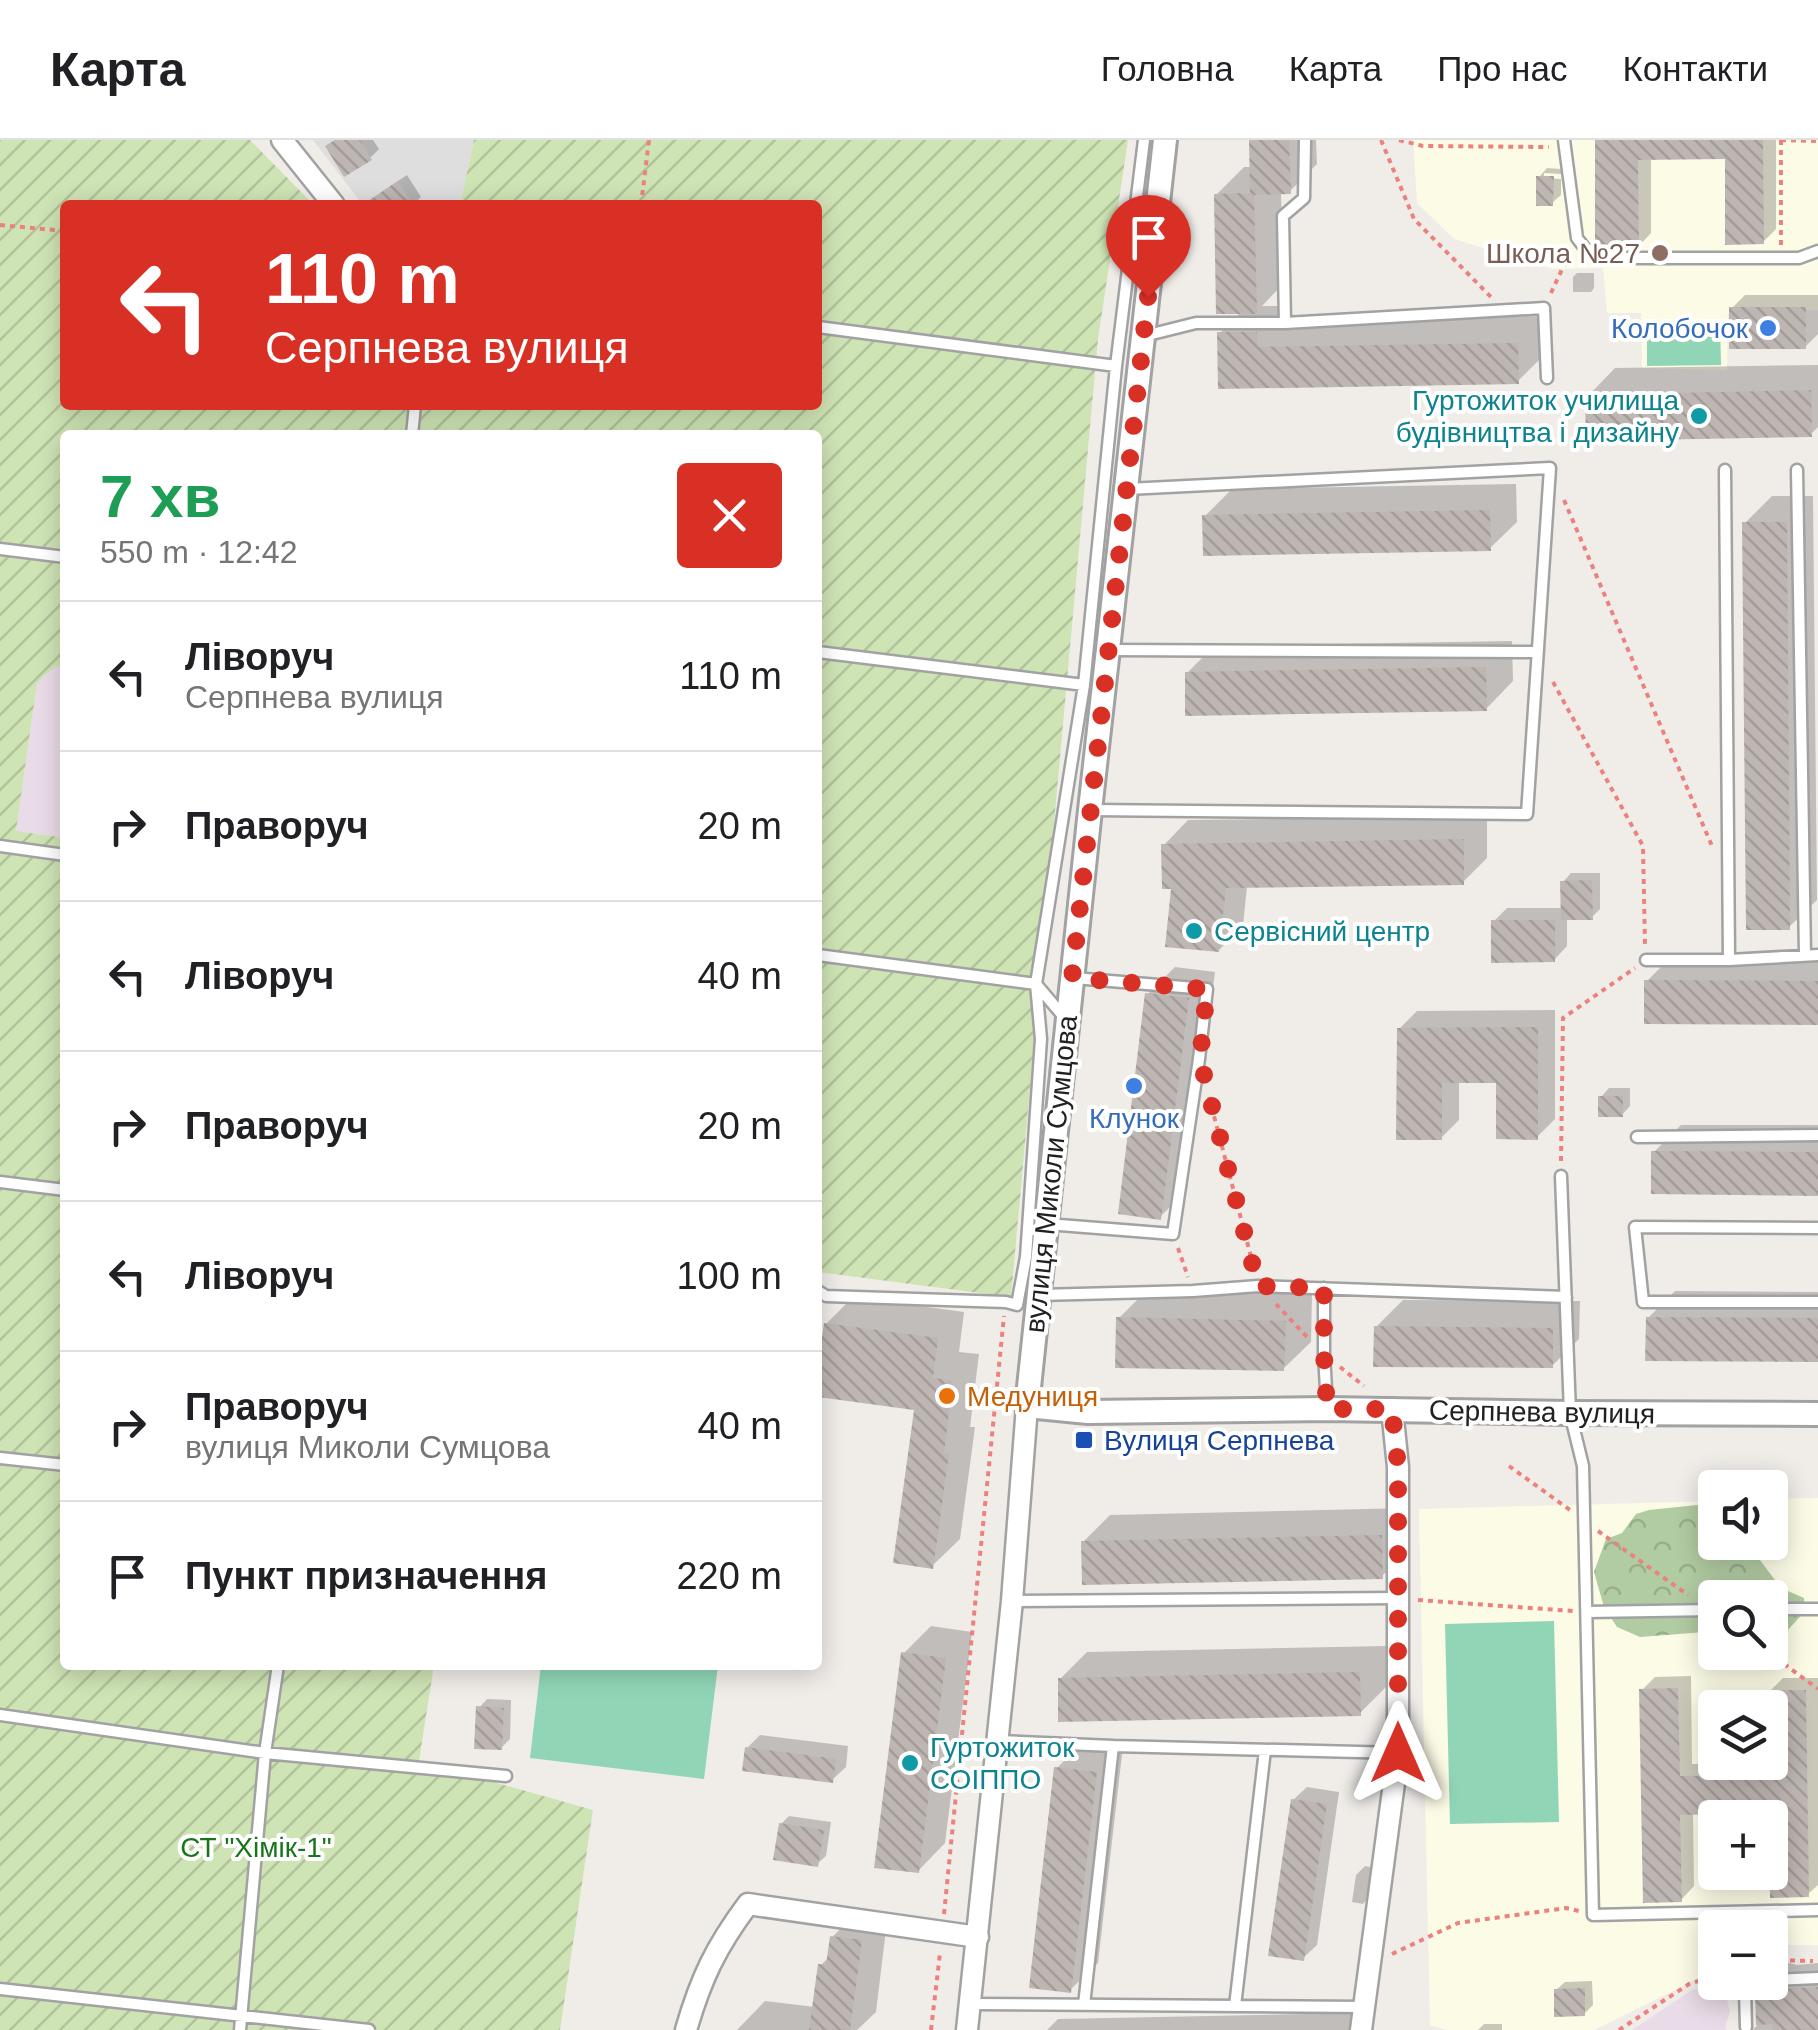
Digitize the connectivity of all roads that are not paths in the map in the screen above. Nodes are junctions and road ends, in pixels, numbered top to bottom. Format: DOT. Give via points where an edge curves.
graph roads {
  1 [pos="282,140"];
  2 [pos="1144,140"];
  3 [pos="1165,140"];
  4 [pos="1306,140"];
  5 [pos="1564,144"];
  6 [pos="330,200"];
  7 [pos="1818,251"];
  8 [pos="1285,323"];
  9 [pos="822,327"];
  10 [pos="1144,336"];
  11 [pos="1116,366"];
  12 [pos="1547,378"];
  13 [pos="1725,470"];
  14 [pos="1797,470"];
  15 [pos="1126,488"];
  16 [pos="0,548"];
  17 [pos="60,556"];
  18 [pos="1108,650"];
  19 [pos="822,652"];
  20 [pos="1536,652"];
  21 [pos="1084,685"];
  22 [pos="1090,810"];
  23 [pos="0,846"];
  24 [pos="60,854"];
  25 [pos="1818,954"];
  26 [pos="1805,955"];
  27 [pos="822,956"];
  28 [pos="1646,960"];
  29 [pos="1729,960"];
  30 [pos="1072,978"];
  31 [pos="1036,984"];
  32 [pos="1067,1020"];
  33 [pos="1818,1136"];
  34 [pos="1636,1137"];
  35 [pos="1561,1176"];
  36 [pos="0,1182"];
  37 [pos="60,1189"];
  38 [pos="1046,1224"];
  39 [pos="1818,1228"];
  40 [pos="1324,1288"];
  41 [pos="822,1297"];
  42 [pos="1566,1297"];
  43 [pos="1818,1302"];
  44 [pos="1024,1303"];
  45 [pos="1027,1406"];
  46 [pos="1327,1409"];
  47 [pos="1392,1409"];
  48 [pos="1570,1414"];
  49 [pos="1818,1414"];
  50 [pos="0,1458"];
  51 [pos="60,1465"];
  52 [pos="1398,1598"];
  53 [pos="1012,1601"];
  54 [pos="1818,1609"];
  55 [pos="1698,1610"];
  56 [pos="1788,1610"];
  57 [pos="1586,1612"];
  58 [pos="277,1670"];
  59 [pos="0,1715"];
  60 [pos="997,1740"];
  61 [pos="1113,1746"];
  62 [pos="1266,1750"];
  63 [pos="265,1753"];
  64 [pos="1398,1753"];
  65 [pos="506,1776"];
  66 [pos="1818,1910"];
  67 [pos="978,1937"];
  68 [pos="1818,1978"];
  69 [pos="1788,1979"];
  70 [pos="0,1989"];
  71 [pos="1745,2000"];
  72 [pos="970,2004"];
  73 [pos="1084,2005"];
  74 [pos="1234,2006"];
  75 [pos="1364,2007"];
  76 [pos="242,2016"];
  77 [pos="1746,2027"];
  78 [pos="240,2030"];
  79 [pos="369,2030"];
  80 [pos="686,2030"];
  81 [pos="967,2030"];
  82 [pos="1361,2030"];
  1 -- 6 [label="street"];
  2 -- 11 [label="lane"];
  3 -- 10 [label="street, вулиця Миколи Сумцова"];
  4 -- 8 [label="lane" via="1304,198 1282,216"];
  5 -- 7 [label="lane" via="1577,238 1587,251 1608,258 1799,258"];
  8 -- 10 [label="lane" via="1196,323"];
  8 -- 12 [label="lane" via="1544,308"];
  9 -- 11 [label="lane"];
  10 -- 15 [label="street, вулиця Миколи Сумцова"];
  11 -- 21 [label="lane"];
  13 -- 29 [label="lane"];
  14 -- 26 [label="lane"];
  15 -- 18 [label="street, вулиця Миколи Сумцова"];
  15 -- 20 [label="lane" via="1550,468"];
  16 -- 17 [label="lane"];
  18 -- 20 [label="lane"];
  18 -- 22 [label="street, вулиця Миколи Сумцова"];
  19 -- 21 [label="lane"];
  20 -- 22 [label="lane" via="1527,814"];
  21 -- 31 [label="lane"];
  22 -- 30 [label="street, вулиця Миколи Сумцова"];
  23 -- 24 [label="lane"];
  25 -- 26 [label="lane"];
  26 -- 29 [label="lane"];
  27 -- 31 [label="lane"];
  28 -- 29 [label="lane"];
  30 -- 32 [label="street, вулиця Миколи Сумцова"];
  30 -- 38 [label="lane" via="1207,989 1200,1059 1174,1234"];
  31 -- 32 [label="lane"];
  31 -- 44 [label="lane" via="1040,1040"];
  32 -- 38 [label="street, вулиця Миколи Сумцова"];
  33 -- 34 [label="lane"];
  35 -- 42 [label="lane"];
  36 -- 37 [label="lane"];
  38 -- 44 [label="street, вулиця Миколи Сумцова"];
  39 -- 43 [label="lane" via="1635,1227 1643,1302"];
  40 -- 42 [label="lane"];
  40 -- 44 [label="lane" via="1258,1286"];
  40 -- 46 [label="lane"];
  41 -- 44 [label="lane"];
  42 -- 48 [label="lane"];
  44 -- 45 [label="street, вулиця Миколи Сумцова"];
  45 -- 46 [label="street, Серпнева вулиця" via="1088,1412"];
  45 -- 53 [label="street, вулиця Миколи Сумцова"];
  46 -- 47 [label="street, Серпнева вулиця"];
  47 -- 48 [label="street, Серпнева вулиця"];
  47 -- 52 [label="street"];
  48 -- 49 [label="street, Серпнева вулиця"];
  48 -- 57 [label="lane" via="1584,1466"];
  50 -- 51 [label="lane"];
  52 -- 53 [label="lane"];
  52 -- 64 [label="street"];
  53 -- 60 [label="street, вулиця Миколи Сумцова"];
  54 -- 56 [label="lane"];
  55 -- 57 [label="lane"];
  57 -- 66 [label="lane" via="1593,1914"];
  58 -- 63 [label="lane"];
  59 -- 63 [label="lane"];
  60 -- 61 [label="lane"];
  60 -- 67 [label="street, вулиця Миколи Сумцова"];
  61 -- 62 [label="lane"];
  61 -- 73 [label="lane"];
  62 -- 64 [label="lane"];
  62 -- 74 [label="lane"];
  63 -- 65 [label="lane"];
  63 -- 76 [label="lane"];
  64 -- 75 [label="street"];
  67 -- 72 [label="street, вулиця Миколи Сумцова"];
  67 -- 80 [label="street" via="748,1904 721,1940"];
  68 -- 69 [label="lane"];
  70 -- 76 [label="lane"];
  71 -- 77 [label="lane"];
  72 -- 73 [label="lane"];
  72 -- 81 [label="street, вулиця Миколи Сумцова"];
  73 -- 74 [label="lane"];
  74 -- 75 [label="lane"];
  75 -- 82 [label="street"];
  76 -- 78 [label="lane"];
  76 -- 79 [label="lane"];
}
